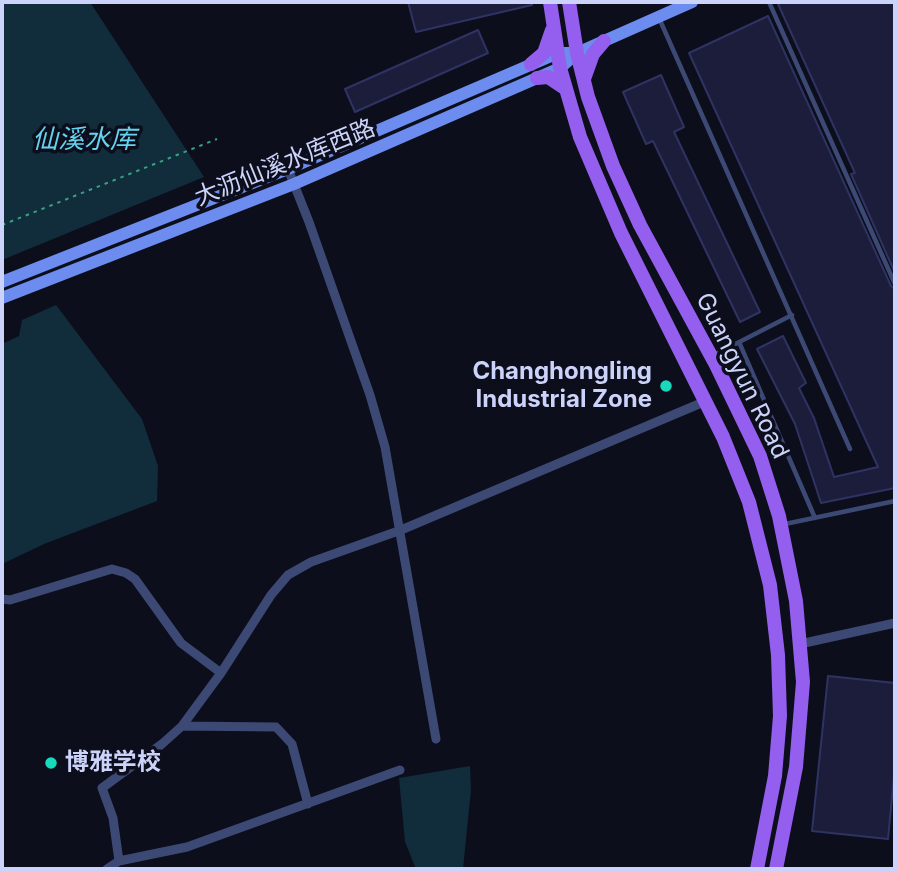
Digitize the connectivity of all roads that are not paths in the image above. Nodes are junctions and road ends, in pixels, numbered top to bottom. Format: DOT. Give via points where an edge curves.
graph roads {
  1 [pos="550,2"];
  2 [pos="569,2"];
  3 [pos="692,2"];
  4 [pos="769,2"];
  5 [pos="658,17"];
  6 [pos="571,21"];
  7 [pos="553,25"];
  8 [pos="604,41"];
  9 [pos="577,53"];
  10 [pos="559,60"];
  11 [pos="534,71"];
  12 [pos="584,80"];
  13 [pos="566,89"];
  14 [pos="288,169"];
  15 [pos="294,184"];
  16 [pos="2,282"];
  17 [pos="895,284"];
  18 [pos="2,299"];
  19 [pos="792,315"];
  20 [pos="739,342"];
  21 [pos="712,357"];
  22 [pos="705,401"];
  23 [pos="850,449"];
  24 [pos="895,501"];
  25 [pos="815,518"];
  26 [pos="780,525"];
  27 [pos="401,530"];
  28 [pos="2,599"];
  29 [pos="895,624"];
  30 [pos="800,644"];
  31 [pos="221,673"];
  32 [pos="183,726"];
  33 [pos="436,739"];
  34 [pos="400,770"];
  35 [pos="308,804"];
  36 [pos="119,861"];
  37 [pos="107,869"];
  38 [pos="757,869"];
  39 [pos="776,869"];
  1 -- 7 [label="main road, Guangyun Road"];
  2 -- 6 [label="main road, Guangyun Road"];
  3 -- 5 [label="street"];
  4 -- 17 [label="lane"];
  5 -- 8 [label="street"];
  5 -- 19 [label="lane"];
  6 -- 8 [label="main road" via="582,35"];
  6 -- 9 [label="main road, Guangyun Road"];
  7 -- 10 [label="main road, Guangyun Road"];
  7 -- 11 [label="main road"];
  8 -- 9 [label="street"];
  8 -- 12 [label="main road" via="593,54"];
  9 -- 10 [label="street"];
  9 -- 12 [label="main road, Guangyun Road"];
  10 -- 11 [label="street"];
  10 -- 13 [label="main road, Guangyun Road"];
  11 -- 13 [label="main road"];
  11 -- 14 [label="street"];
  11 -- 15 [label="street, 大沥仙溪水库西路"];
  12 -- 21 [label="main road, Guangyun Road" via="599,132 640,225"];
  13 -- 22 [label="main road, Guangyun Road" via="594,173"];
  14 -- 15 [label="street"];
  14 -- 16 [label="street"];
  15 -- 18 [label="street, 大沥仙溪水库西路"];
  15 -- 27 [label="street" via="370,395"];
  19 -- 20 [label="lane"];
  19 -- 23 [label="lane"];
  20 -- 21 [label="lane"];
  20 -- 25 [label="lane"];
  21 -- 26 [label="main road, Guangyun Road" via="760,456"];
  22 -- 27 [label="street"];
  22 -- 38 [label="main road, Guangyun Road" via="749,502 770,585 778,655 780,716 775,776"];
  24 -- 25 [label="lane"];
  25 -- 26 [label="lane"];
  26 -- 30 [label="main road, Guangyun Road"];
  27 -- 31 [label="street" via="311,562 288,575"];
  27 -- 33 [label="street"];
  28 -- 31 [label="street" via="112,569 126,573 181,643"];
  29 -- 30 [label="street"];
  30 -- 39 [label="main road, Guangyun Road" via="803,682 796,767"];
  31 -- 32 [label="street"];
  32 -- 35 [label="street" via="276,727 292,744"];
  32 -- 36 [label="street" via="102,788 113,818"];
  34 -- 35 [label="street"];
  35 -- 36 [label="street" via="187,846"];
  36 -- 37 [label="street"];
}
